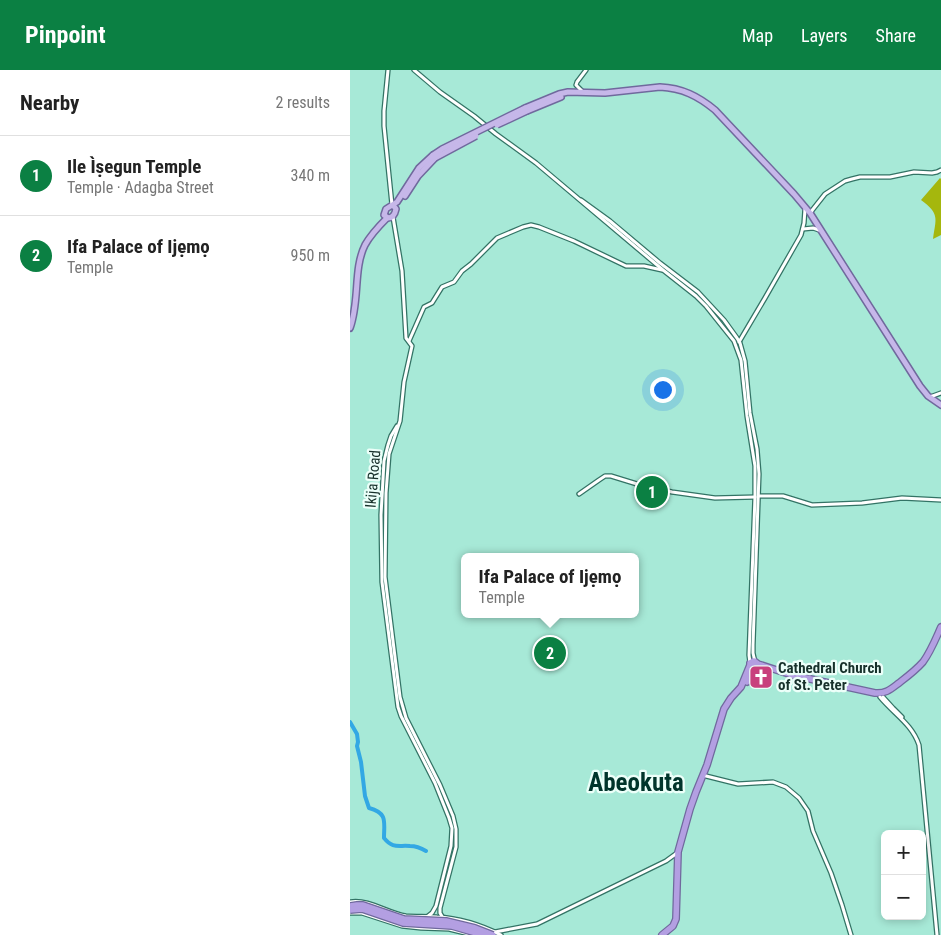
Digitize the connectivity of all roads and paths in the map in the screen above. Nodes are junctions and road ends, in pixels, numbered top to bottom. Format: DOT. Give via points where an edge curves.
graph roads {
  1 [pos="388,70"];
  2 [pos="414,70"];
  3 [pos="586,70"];
  4 [pos="582,93"];
  5 [pos="941,170"];
  6 [pos="557,182"];
  7 [pos="392,205"];
  8 [pos="805,209"];
  9 [pos="810,213"];
  10 [pos="388,217"];
  11 [pos="803,230"];
  12 [pos="821,232"];
  13 [pos="663,270"];
  14 [pos="680,280"];
  15 [pos="350,323"];
  16 [pos="350,328"];
  17 [pos="739,342"];
  18 [pos="412,346"];
  19 [pos="941,393"];
  20 [pos="930,397"];
  21 [pos="941,407"];
  22 [pos="400,421"];
  23 [pos="579,494"];
  24 [pos="757,496"];
  25 [pos="941,500"];
  26 [pos="941,627"];
  27 [pos="941,635"];
  28 [pos="753,664"];
  29 [pos="851,690"];
  30 [pos="882,697"];
  31 [pos="706,776"];
  32 [pos="678,852"];
  33 [pos="666,861"];
  34 [pos="677,862"];
  35 [pos="350,904"];
  36 [pos="350,912"];
  37 [pos="415,917"];
  38 [pos="427,917"];
  39 [pos="443,918"];
  40 [pos="414,928"];
  41 [pos="494,934"];
  42 [pos="473,935"];
  43 [pos="483,935"];
  44 [pos="500,935"];
  45 [pos="662,935"];
  46 [pos="667,935"];
  47 [pos="851,935"];
  48 [pos="938,935"];
  1 -- 7 [label="street" via="384,126"];
  2 -- 6 [label="street"];
  3 -- 4 [label="street" via="576,85"];
  4 -- 7 [label="main road, bridge" via="565,93 442,149 419,168 401,197"];
  4 -- 8 [label="main road" via="606,96 660,90 690,96 718,116"];
  4 -- 9 [label="main road" via="669,88 697,96 715,110"];
  5 -- 9 [label="street" via="852,178 825,194"];
  6 -- 13 [label="street"];
  6 -- 14 [label="street"];
  7 -- 10 [label="main road"];
  7 -- 10 [label="main road"];
  8 -- 11 [label="street"];
  8 -- 12 [label="main road"];
  9 -- 20 [label="main road" via="909,371"];
  10 -- 15 [label="main road" via="368,236 360,250"];
  10 -- 16 [label="main road" via="370,237 363,251"];
  10 -- 18 [label="street" via="395,225 402,270 406,338"];
  11 -- 12 [label="street" via="813,228"];
  11 -- 17 [label="street"];
  12 -- 21 [label="main road" via="918,388"];
  13 -- 14 [label="street"];
  13 -- 18 [label="street" via="626,266 544,228 523,227 497,238 454,282 442,287 432,303 424,308 409,342"];
  14 -- 17 [label="street" via="698,292 719,314"];
  14 -- 24 [label="street" via="734,341 741,360"];
  17 -- 24 [label="street" via="745,361 757,449"];
  18 -- 22 [label="street"];
  19 -- 20 [label="street"];
  20 -- 21 [label="main road"];
  22 -- 38 [label="street, Ikija Road" via="386,454 381,515 382,582 396,697 401,716 446,808 453,834 436,906"];
  22 -- 39 [label="street, Ikija Road" via="388,462 385,577 402,706 440,784 456,829 456,847 440,908"];
  23 -- 24 [label="street" via="605,476 616,476 672,492 715,498"];
  24 -- 25 [label="street" via="783,496 812,505 902,498"];
  24 -- 28 [label="street"];
  26 -- 29 [label="highway" via="923,661 889,690 883,693"];
  27 -- 30 [label="highway" via="923,667 898,689"];
  28 -- 29 [label="highway" via="772,672"];
  28 -- 31 [label="highway" via="743,689 727,710"];
  28 -- 32 [label="highway" via="722,713"];
  29 -- 30 [label="highway"];
  30 -- 48 [label="street" via="911,729 919,745"];
  31 -- 46 [label="highway" via="681,853 679,922"];
  31 -- 47 [label="street" via="738,784 773,782 786,787 799,798 807,809"];
  32 -- 33 [label="street"];
  32 -- 34 [label="highway"];
  33 -- 34 [label="street"];
  33 -- 41 [label="street" via="537,924"];
  34 -- 45 [label="highway" via="676,919"];
  35 -- 37 [label="street" via="365,902"];
  35 -- 41 [label="highway, bridge" via="363,905 404,919 453,922"];
  36 -- 40 [label="street"];
  36 -- 43 [label="highway, bridge" via="362,909 403,923 448,926"];
  37 -- 38 [label="street"];
  37 -- 40 [label="street"];
  38 -- 39 [label="street"];
  39 -- 41 [label="street" via="471,923"];
  40 -- 42 [label="street" via="449,929"];
  41 -- 44 [label="street"];
}
